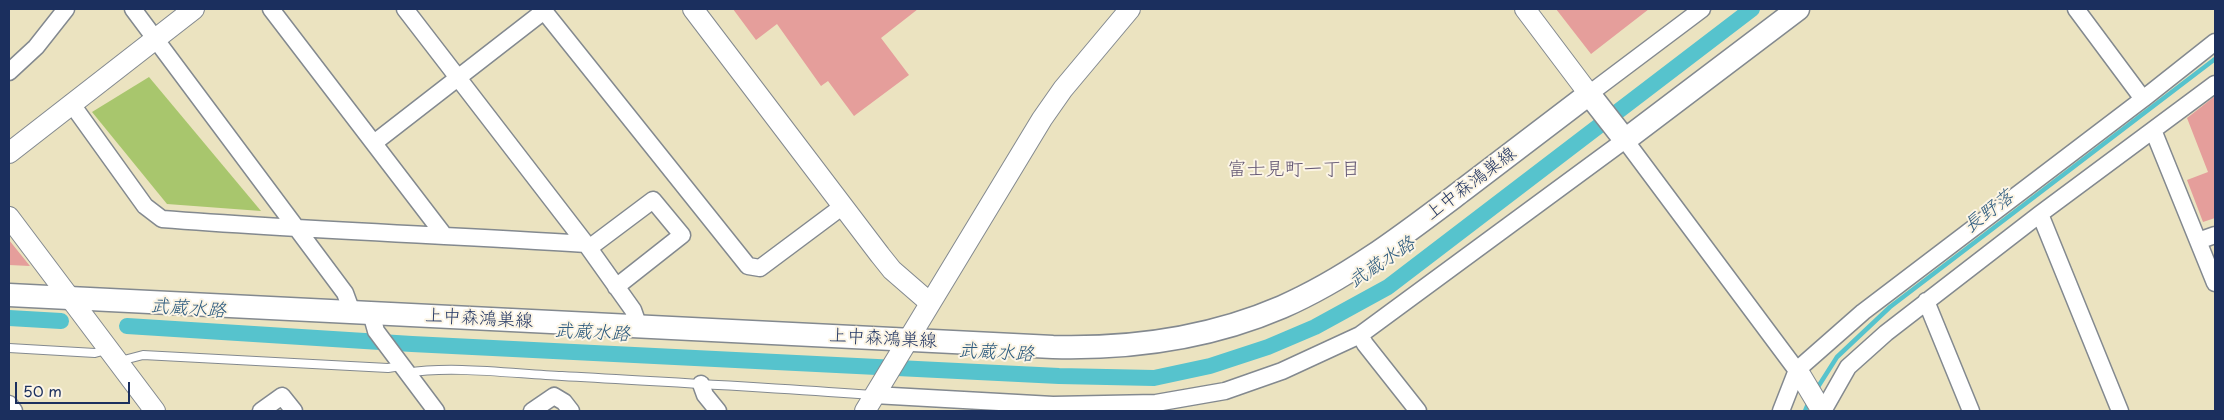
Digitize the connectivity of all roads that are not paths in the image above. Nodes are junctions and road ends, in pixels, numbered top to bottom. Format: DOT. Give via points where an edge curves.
graph roads {
  1 [pos="66,9"];
  2 [pos="133,9"];
  3 [pos="194,9"];
  4 [pos="271,9"];
  5 [pos="405,9"];
  6 [pos="693,9"];
  7 [pos="1130,9"];
  8 [pos="1524,9"];
  9 [pos="1702,9"];
  10 [pos="1798,9"];
  11 [pos="2076,9"];
  12 [pos="544,10"];
  13 [pos="155,38"];
  14 [pos="2215,42"];
  15 [pos="9,72"];
  16 [pos="457,79"];
  17 [pos="2215,84"];
  18 [pos="1593,99"];
  19 [pos="2143,99"];
  20 [pos="71,103"];
  21 [pos="2153,130"];
  22 [pos="1621,135"];
  23 [pos="374,143"];
  24 [pos="9,153"];
  25 [pos="842,206"];
  26 [pos="2040,214"];
  27 [pos="9,216"];
  28 [pos="295,229"];
  29 [pos="2215,234"];
  30 [pos="444,235"];
  31 [pos="2198,241"];
  32 [pos="587,246"];
  33 [pos="2215,283"];
  34 [pos="616,286"];
  35 [pos="9,295"];
  36 [pos="71,298"];
  37 [pos="1926,301"];
  38 [pos="930,303"];
  39 [pos="365,317"];
  40 [pos="639,327"];
  41 [pos="1360,335"];
  42 [pos="904,347"];
  43 [pos="9,348"];
  44 [pos="114,355"];
  45 [pos="402,368"];
  46 [pos="1799,373"];
  47 [pos="701,384"];
  48 [pos="874,396"];
  49 [pos="9,404"];
  50 [pos="1052,408"];
  51 [pos="1822,409"];
  52 [pos="714,410"];
  53 [pos="14,411"];
  54 [pos="155,411"];
  55 [pos="261,411"];
  56 [pos="294,411"];
  57 [pos="436,411"];
  58 [pos="532,411"];
  59 [pos="570,411"];
  60 [pos="1418,411"];
  61 [pos="1781,411"];
  62 [pos="1971,411"];
  63 [pos="2120,411"];
  1 -- 15 [label="street" via="36,47"];
  2 -- 13 [label="street"];
  3 -- 13 [label="street"];
  4 -- 23 [label="street"];
  5 -- 16 [label="street"];
  6 -- 25 [label="street"];
  7 -- 38 [label="street" via="1042,119"];
  8 -- 18 [label="street"];
  9 -- 18 [label="street"];
  10 -- 22 [label="main road"];
  11 -- 19 [label="street"];
  12 -- 16 [label="street"];
  12 -- 25 [label="street" via="748,266 760,268"];
  13 -- 20 [label="street"];
  13 -- 28 [label="street"];
  14 -- 19 [label="street"];
  16 -- 23 [label="street"];
  16 -- 32 [label="street"];
  17 -- 21 [label="street"];
  18 -- 22 [label="main road"];
  18 -- 42 [label="main road, 上中森鴻巣線" via="1377,252 1314,291 1254,317 1184,337 1114,346"];
  19 -- 46 [label="street" via="1863,312"];
  20 -- 24 [label="street"];
  20 -- 28 [label="street" via="145,206 162,219"];
  21 -- 26 [label="street"];
  21 -- 31 [label="street"];
  22 -- 41 [label="street"];
  22 -- 46 [label="street"];
  23 -- 30 [label="street"];
  25 -- 38 [label="street" via="892,270"];
  26 -- 37 [label="street"];
  26 -- 63 [label="street"];
  27 -- 36 [label="street"];
  28 -- 30 [label="street"];
  28 -- 39 [label="street"];
  29 -- 31 [label="street"];
  30 -- 32 [label="street"];
  31 -- 33 [label="street"];
  32 -- 34 [label="street"];
  32 -- 34 [label="street" via="653,200 682,236"];
  34 -- 40 [label="street"];
  35 -- 36 [label="main road, 上中森鴻巣線"];
  36 -- 39 [label="main road, 上中森鴻巣線"];
  36 -- 44 [label="street"];
  37 -- 51 [label="street" via="1848,367"];
  37 -- 62 [label="street"];
  38 -- 42 [label="street"];
  39 -- 40 [label="main road, 上中森鴻巣線"];
  39 -- 45 [label="street"];
  40 -- 42 [label="main road, 上中森鴻巣線"];
  41 -- 50 [label="street" via="1282,371 1225,391 1156,403"];
  41 -- 60 [label="street"];
  42 -- 48 [label="street"];
  43 -- 44 [label="lane"];
  44 -- 45 [label="lane"];
  44 -- 54 [label="street"];
  45 -- 47 [label="lane"];
  45 -- 57 [label="street"];
  46 -- 51 [label="street"];
  46 -- 61 [label="street"];
  47 -- 48 [label="lane"];
  47 -- 52 [label="street"];
  48 -- 50 [label="street"];
  49 -- 53 [label="street"];
  55 -- 56 [label="street" via="282,396"];
  58 -- 59 [label="street" via="554,396"];
}
